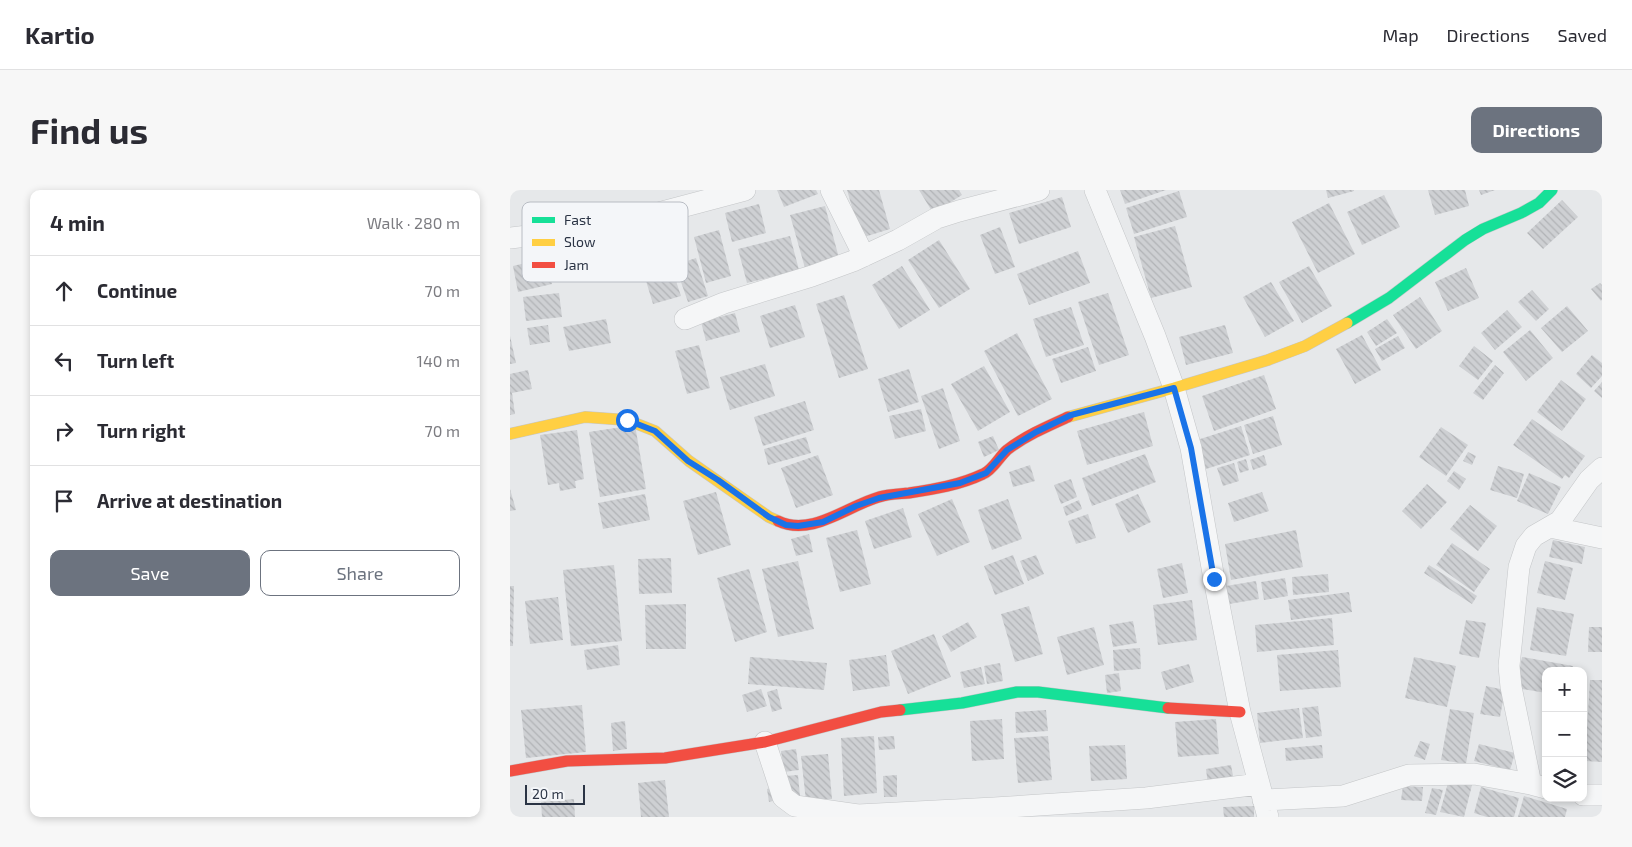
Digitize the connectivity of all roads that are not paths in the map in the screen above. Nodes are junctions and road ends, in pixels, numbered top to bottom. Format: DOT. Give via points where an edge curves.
graph roads {
  1 [pos="745,190"];
  2 [pos="831,190"];
  3 [pos="1039,190"];
  4 [pos="1095,190"];
  5 [pos="1552,190"];
  6 [pos="688,205"];
  7 [pos="864,256"];
  8 [pos="685,319"];
  9 [pos="1174,388"];
  10 [pos="510,434"];
  11 [pos="1602,468"];
  12 [pos="1550,527"];
  13 [pos="1602,538"];
  14 [pos="1240,712"];
  15 [pos="765,742"];
  16 [pos="510,771"];
  17 [pos="1538,786"];
  18 [pos="1587,795"];
  19 [pos="1602,795"];
  20 [pos="1263,800"];
  1 -- 6 [label="street"];
  2 -- 7 [label="street"];
  3 -- 7 [label="street" via="937,218"];
  4 -- 9 [label="street"];
  5 -- 9 [label="street" via="1539,203 1465,240 1389,298 1305,346"];
  7 -- 8 [label="street"];
  9 -- 10 [label="street" via="1071,415 1007,450 986,473 960,483 879,498 823,522 798,526 786,525 769,517 688,461 655,431 627,420 585,417"];
  9 -- 14 [label="street" via="1191,448"];
  11 -- 12 [label="street" via="1589,480 1560,520"];
  12 -- 13 [label="street"];
  12 -- 17 [label="street" via="1534,536 1526,546 1518,567 1509,666 1511,687"];
  14 -- 15 [label="street" via="1159,708 1111,700 1017,692 962,703 874,714"];
  14 -- 20 [label="street"];
  15 -- 16 [label="street" via="665,758 567,761"];
  15 -- 20 [label="street" via="783,797 789,802 795,806 858,815 1137,798"];
  17 -- 20 [label="street" via="1474,774 1409,775 1343,796"];
  18 -- 19 [label="street"];
}
